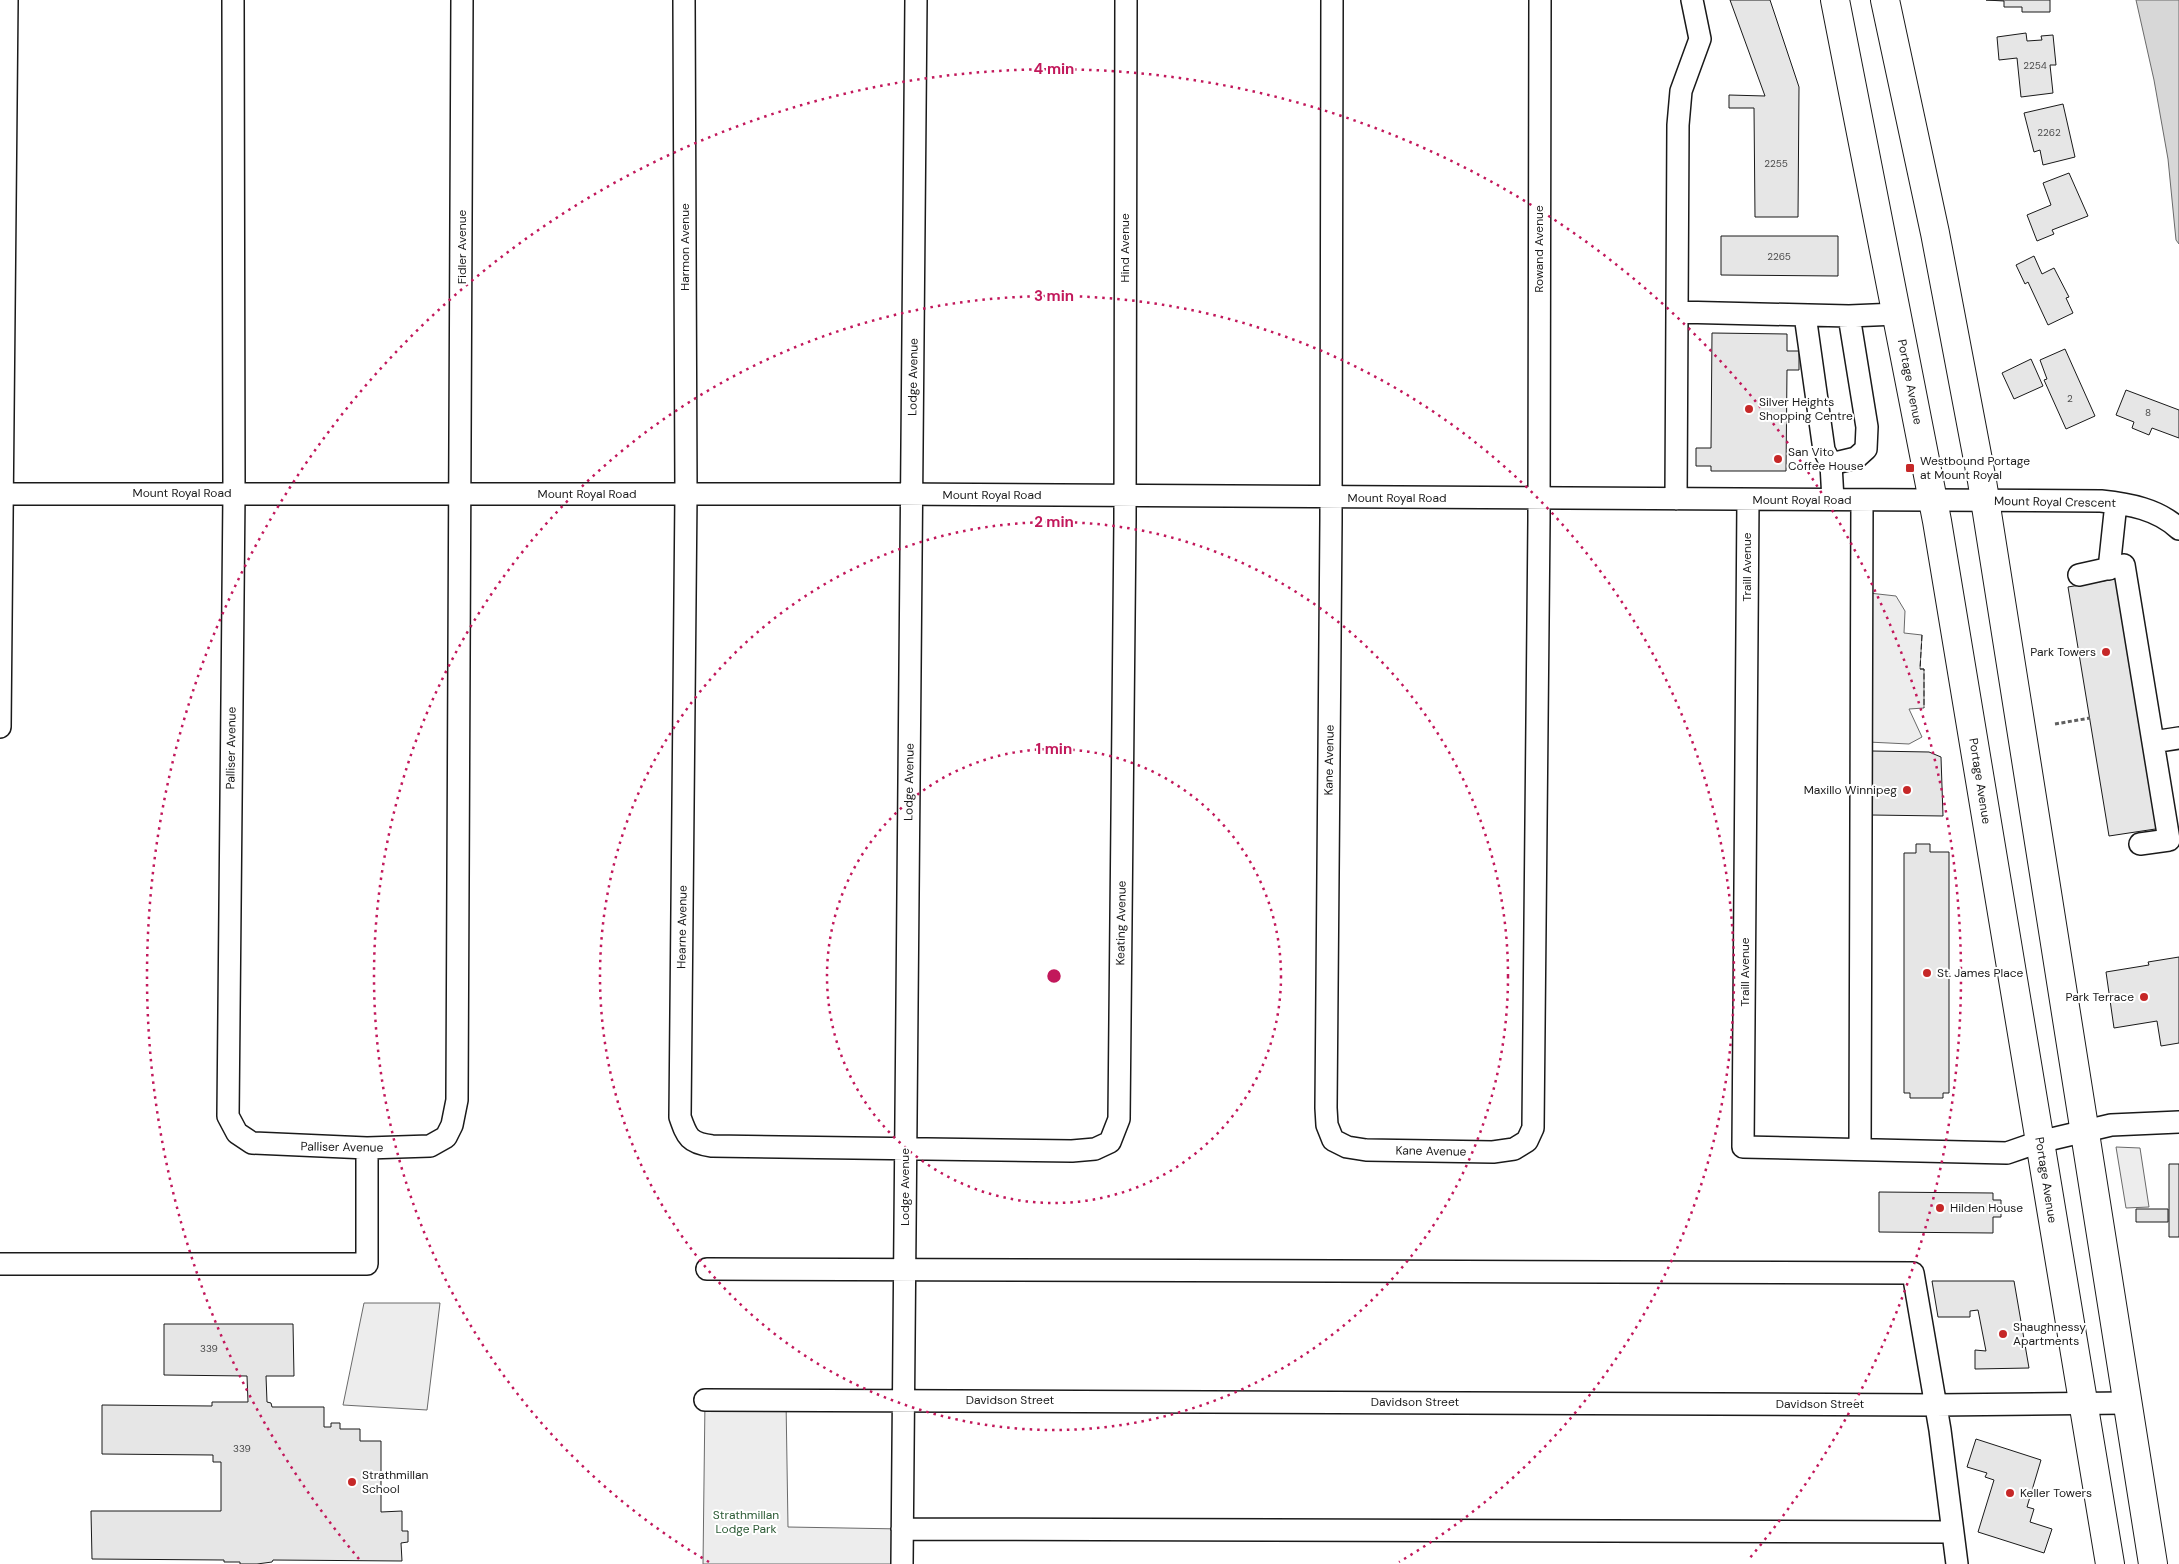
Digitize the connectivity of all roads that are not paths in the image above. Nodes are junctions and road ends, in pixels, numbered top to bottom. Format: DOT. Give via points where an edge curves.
graph roads {
  1 [pos="8,0"];
  2 [pos="233,0"];
  3 [pos="462,0"];
  4 [pos="684,0"];
  5 [pos="916,0"];
  6 [pos="1126,0"];
  7 [pos="1332,0"];
  8 [pos="1540,0"];
  9 [pos="1692,0"];
  10 [pos="1835,0"];
  11 [pos="1885,0"];
  12 [pos="1677,312"];
  13 [pos="1897,314"];
  14 [pos="1805,315"];
  15 [pos="1849,316"];
  16 [pos="1831,464"];
  17 [pos="234,493"];
  18 [pos="1,494"];
  19 [pos="686,494"];
  20 [pos="911,494"];
  21 [pos="461,495"];
  22 [pos="1125,496"];
  23 [pos="1332,497"];
  24 [pos="1539,498"];
  25 [pos="1676,500"];
  26 [pos="1748,500"];
  27 [pos="1833,500"];
  28 [pos="1862,500"];
  29 [pos="1933,500"];
  30 [pos="1985,500"];
  31 [pos="2116,503"];
  32 [pos="2179,529"];
  33 [pos="2109,569"];
  34 [pos="2079,575"];
  35 [pos="0,728"];
  36 [pos="2179,738"];
  37 [pos="2153,742"];
  38 [pos="2140,844"];
  39 [pos="2179,1122"];
  40 [pos="2085,1131"];
  41 [pos="2039,1142"];
  42 [pos="367,1148"];
  43 [pos="906,1149"];
  44 [pos="1860,1150"];
  45 [pos="0,1264"];
  46 [pos="707,1269"];
  47 [pos="905,1269"];
  48 [pos="705,1400"];
  49 [pos="904,1400"];
  50 [pos="2125,1403"];
  51 [pos="2083,1404"];
  52 [pos="1936,1405"];
  53 [pos="902,1529"];
  54 [pos="1953,1532"];
  55 [pos="902,1564"];
  56 [pos="1957,1564"];
  57 [pos="2110,1564"];
  58 [pos="2152,1564"];
  1 -- 18 [label="street"];
  2 -- 17 [label="street"];
  3 -- 21 [label="street, Fidler Avenue"];
  4 -- 19 [label="street, Harmon Avenue"];
  5 -- 20 [label="street, Lodge Avenue"];
  6 -- 22 [label="street, Hind Avenue"];
  7 -- 23 [label="street"];
  8 -- 24 [label="street, Rowand Avenue"];
  9 -- 12 [label="street" via="1700,39 1678,107"];
  10 -- 13 [label="highway, Portage Avenue"];
  11 -- 30 [label="highway" via="1933,224"];
  12 -- 14 [label="street"];
  12 -- 25 [label="street"];
  13 -- 15 [label="street"];
  13 -- 29 [label="highway, Portage Avenue"];
  14 -- 15 [label="street"];
  14 -- 16 [label="street" via="1824,450"];
  15 -- 16 [label="street" via="1867,427 1866,449 1856,458"];
  16 -- 27 [label="street"];
  17 -- 18 [label="street, Mount Royal Road"];
  17 -- 21 [label="street, Mount Royal Road"];
  17 -- 42 [label="street, Palliser Avenue" via="228,1116 237,1133 252,1143"];
  18 -- 35 [label="street"];
  19 -- 20 [label="street, Mount Royal Road"];
  19 -- 21 [label="street, Mount Royal Road"];
  19 -- 43 [label="street, Hearne Avenue" via="680,1117 686,1136 699,1145 712,1146"];
  20 -- 22 [label="street, Mount Royal Road"];
  20 -- 43 [label="street, Lodge Avenue"];
  21 -- 42 [label="street, Palliser Avenue" via="457,1100 446,1137 430,1146"];
  22 -- 23 [label="street, Mount Royal Road"];
  22 -- 43 [label="street, Keating Avenue" via="1119,1119 1110,1142 1095,1149"];
  23 -- 24 [label="street, Mount Royal Road"];
  23 -- 24 [label="street, Kane Avenue" via="1328,1125 1333,1140 1347,1147 1493,1152 1514,1149 1527,1141 1533,1128"];
  24 -- 25 [label="street, Mount Royal Road"];
  25 -- 26 [label="street, Mount Royal Road"];
  26 -- 27 [label="street, Mount Royal Road"];
  26 -- 44 [label="street, Traill Avenue" via="1744,1147"];
  27 -- 28 [label="street, Mount Royal Road"];
  28 -- 29 [label="street, Mount Royal Road"];
  28 -- 44 [label="street"];
  29 -- 30 [label="street, Mount Royal Road"];
  29 -- 41 [label="highway, Portage Avenue"];
  30 -- 31 [label="street, Mount Royal Crescent"];
  30 -- 40 [label="highway"];
  31 -- 32 [label="street, Mount Royal Crescent" via="2149,510"];
  31 -- 33 [label="street"];
  33 -- 34 [label="street"];
  33 -- 37 [label="street" via="2124,565"];
  36 -- 37 [label="street"];
  37 -- 38 [label="street" via="2169,840"];
  39 -- 40 [label="street"];
  40 -- 41 [label="street, Traill Avenue"];
  40 -- 50 [label="highway"];
  41 -- 44 [label="street, Traill Avenue" via="2007,1153"];
  41 -- 51 [label="highway, Portage Avenue"];
  42 -- 45 [label="street" via="367,1264"];
  43 -- 47 [label="street, Lodge Avenue"];
  46 -- 47 [label="street"];
  47 -- 49 [label="street, Lodge Avenue"];
  47 -- 52 [label="street" via="1913,1273"];
  48 -- 49 [label="street, Davidson Street"];
  49 -- 52 [label="street, Davidson Street"];
  49 -- 53 [label="street, Lodge Avenue"];
  50 -- 51 [label="street, Davidson Street"];
  50 -- 58 [label="highway"];
  51 -- 52 [label="street, Davidson Street"];
  51 -- 57 [label="highway, Portage Avenue"];
  52 -- 54 [label="street"];
  53 -- 54 [label="street"];
  53 -- 55 [label="street, Lodge Avenue"];
  54 -- 56 [label="street"];
}
